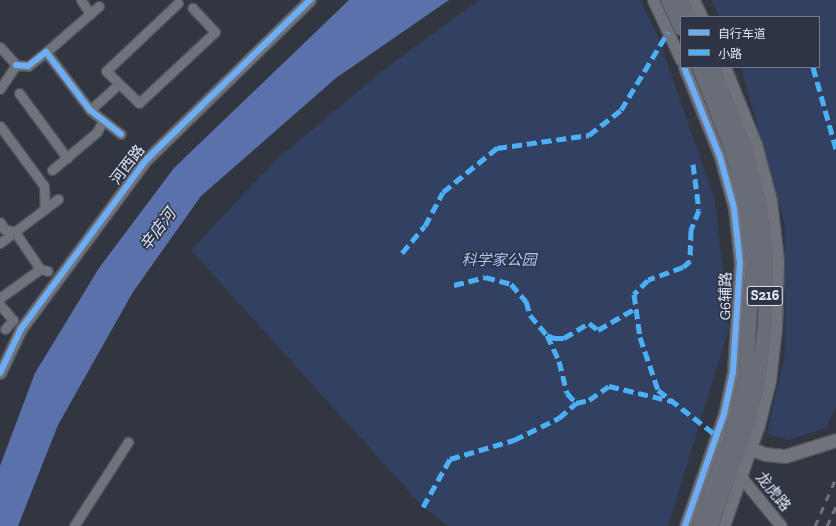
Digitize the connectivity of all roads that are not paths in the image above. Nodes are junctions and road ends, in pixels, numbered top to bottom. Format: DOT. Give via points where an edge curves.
graph roads {
  1 [pos="81,0"];
  2 [pos="310,0"];
  3 [pos="653,0"];
  4 [pos="668,0"];
  5 [pos="681,0"];
  6 [pos="694,0"];
  7 [pos="178,2"];
  8 [pos="99,6"];
  9 [pos="193,8"];
  10 [pos="90,14"];
  11 [pos="689,16"];
  12 [pos="702,16"];
  13 [pos="680,26"];
  14 [pos="0,47"];
  15 [pos="46,52"];
  16 [pos="680,58"];
  17 [pos="16,65"];
  18 [pos="684,68"];
  19 [pos="699,68"];
  20 [pos="712,68"];
  21 [pos="725,68"];
  22 [pos="119,84"];
  23 [pos="0,89"];
  24 [pos="19,93"];
  25 [pos="90,110"];
  26 [pos="104,120"];
  27 [pos="0,126"];
  28 [pos="121,134"];
  29 [pos="67,158"];
  30 [pos="52,170"];
  31 [pos="58,199"];
  32 [pos="45,209"];
  33 [pos="0,222"];
  34 [pos="15,232"];
  35 [pos="0,243"];
  36 [pos="0,298"];
  37 [pos="0,304"];
  38 [pos="5,329"];
  39 [pos="0,373"];
  40 [pos="836,440"];
  41 [pos="128,442"];
  42 [pos="734,442"];
  43 [pos="741,477"];
  44 [pos="74,526"];
  45 [pos="685,526"];
  46 [pos="699,526"];
  47 [pos="711,526"];
  48 [pos="724,526"];
  49 [pos="781,526"];
  1 -- 10 [label="street"];
  2 -- 39 [label="street, 河西路" via="147,160 21,329"];
  3 -- 16 [label="street"];
  4 -- 13 [label="main road"];
  5 -- 11 [label="main road"];
  6 -- 12 [label="street"];
  7 -- 22 [label="street" via="106,71"];
  8 -- 10 [label="street"];
  9 -- 22 [label="street" via="215,32 139,103"];
  10 -- 15 [label="street"];
  14 -- 17 [label="street"];
  15 -- 17 [label="street" via="28,66"];
  15 -- 25 [label="street"];
  17 -- 23 [label="street"];
  18 -- 42 [label="street, G6辅路 / S216" via="720,157 734,208 740,263 733,372"];
  19 -- 42 [label="main road, G6辅路 / S216" via="732,153 746,205 753,262 746,375"];
  20 -- 42 [label="main road, G6辅路 / S216" via="745,147 759,202 766,260 765,327 758,379"];
  21 -- 42 [label="street, G6辅路 / S216" via="756,144 771,200 778,260 776,328 770,381"];
  22 -- 25 [label="street"];
  24 -- 29 [label="street"];
  25 -- 26 [label="street"];
  26 -- 28 [label="street"];
  26 -- 29 [label="street" via="98,132"];
  27 -- 32 [label="street" via="44,186"];
  29 -- 30 [label="street"];
  31 -- 32 [label="street"];
  32 -- 34 [label="street"];
  33 -- 34 [label="street" via="4,229"];
  34 -- 35 [label="street"];
  34 -- 36 [label="street" via="44,270"];
  37 -- 38 [label="street" via="13,320"];
  40 -- 42 [label="main road" via="785,456"];
  41 -- 44 [label="street"];
  42 -- 43 [label="street, G6辅路 / S216"];
  42 -- 45 [label="street, G6辅路 / S216"];
  42 -- 46 [label="main road, G6辅路 / S216"];
  42 -- 47 [label="main road, G6辅路 / S216"];
  43 -- 48 [label="street, G6辅路 / S216"];
  43 -- 49 [label="street, 龙虎路"];
}
